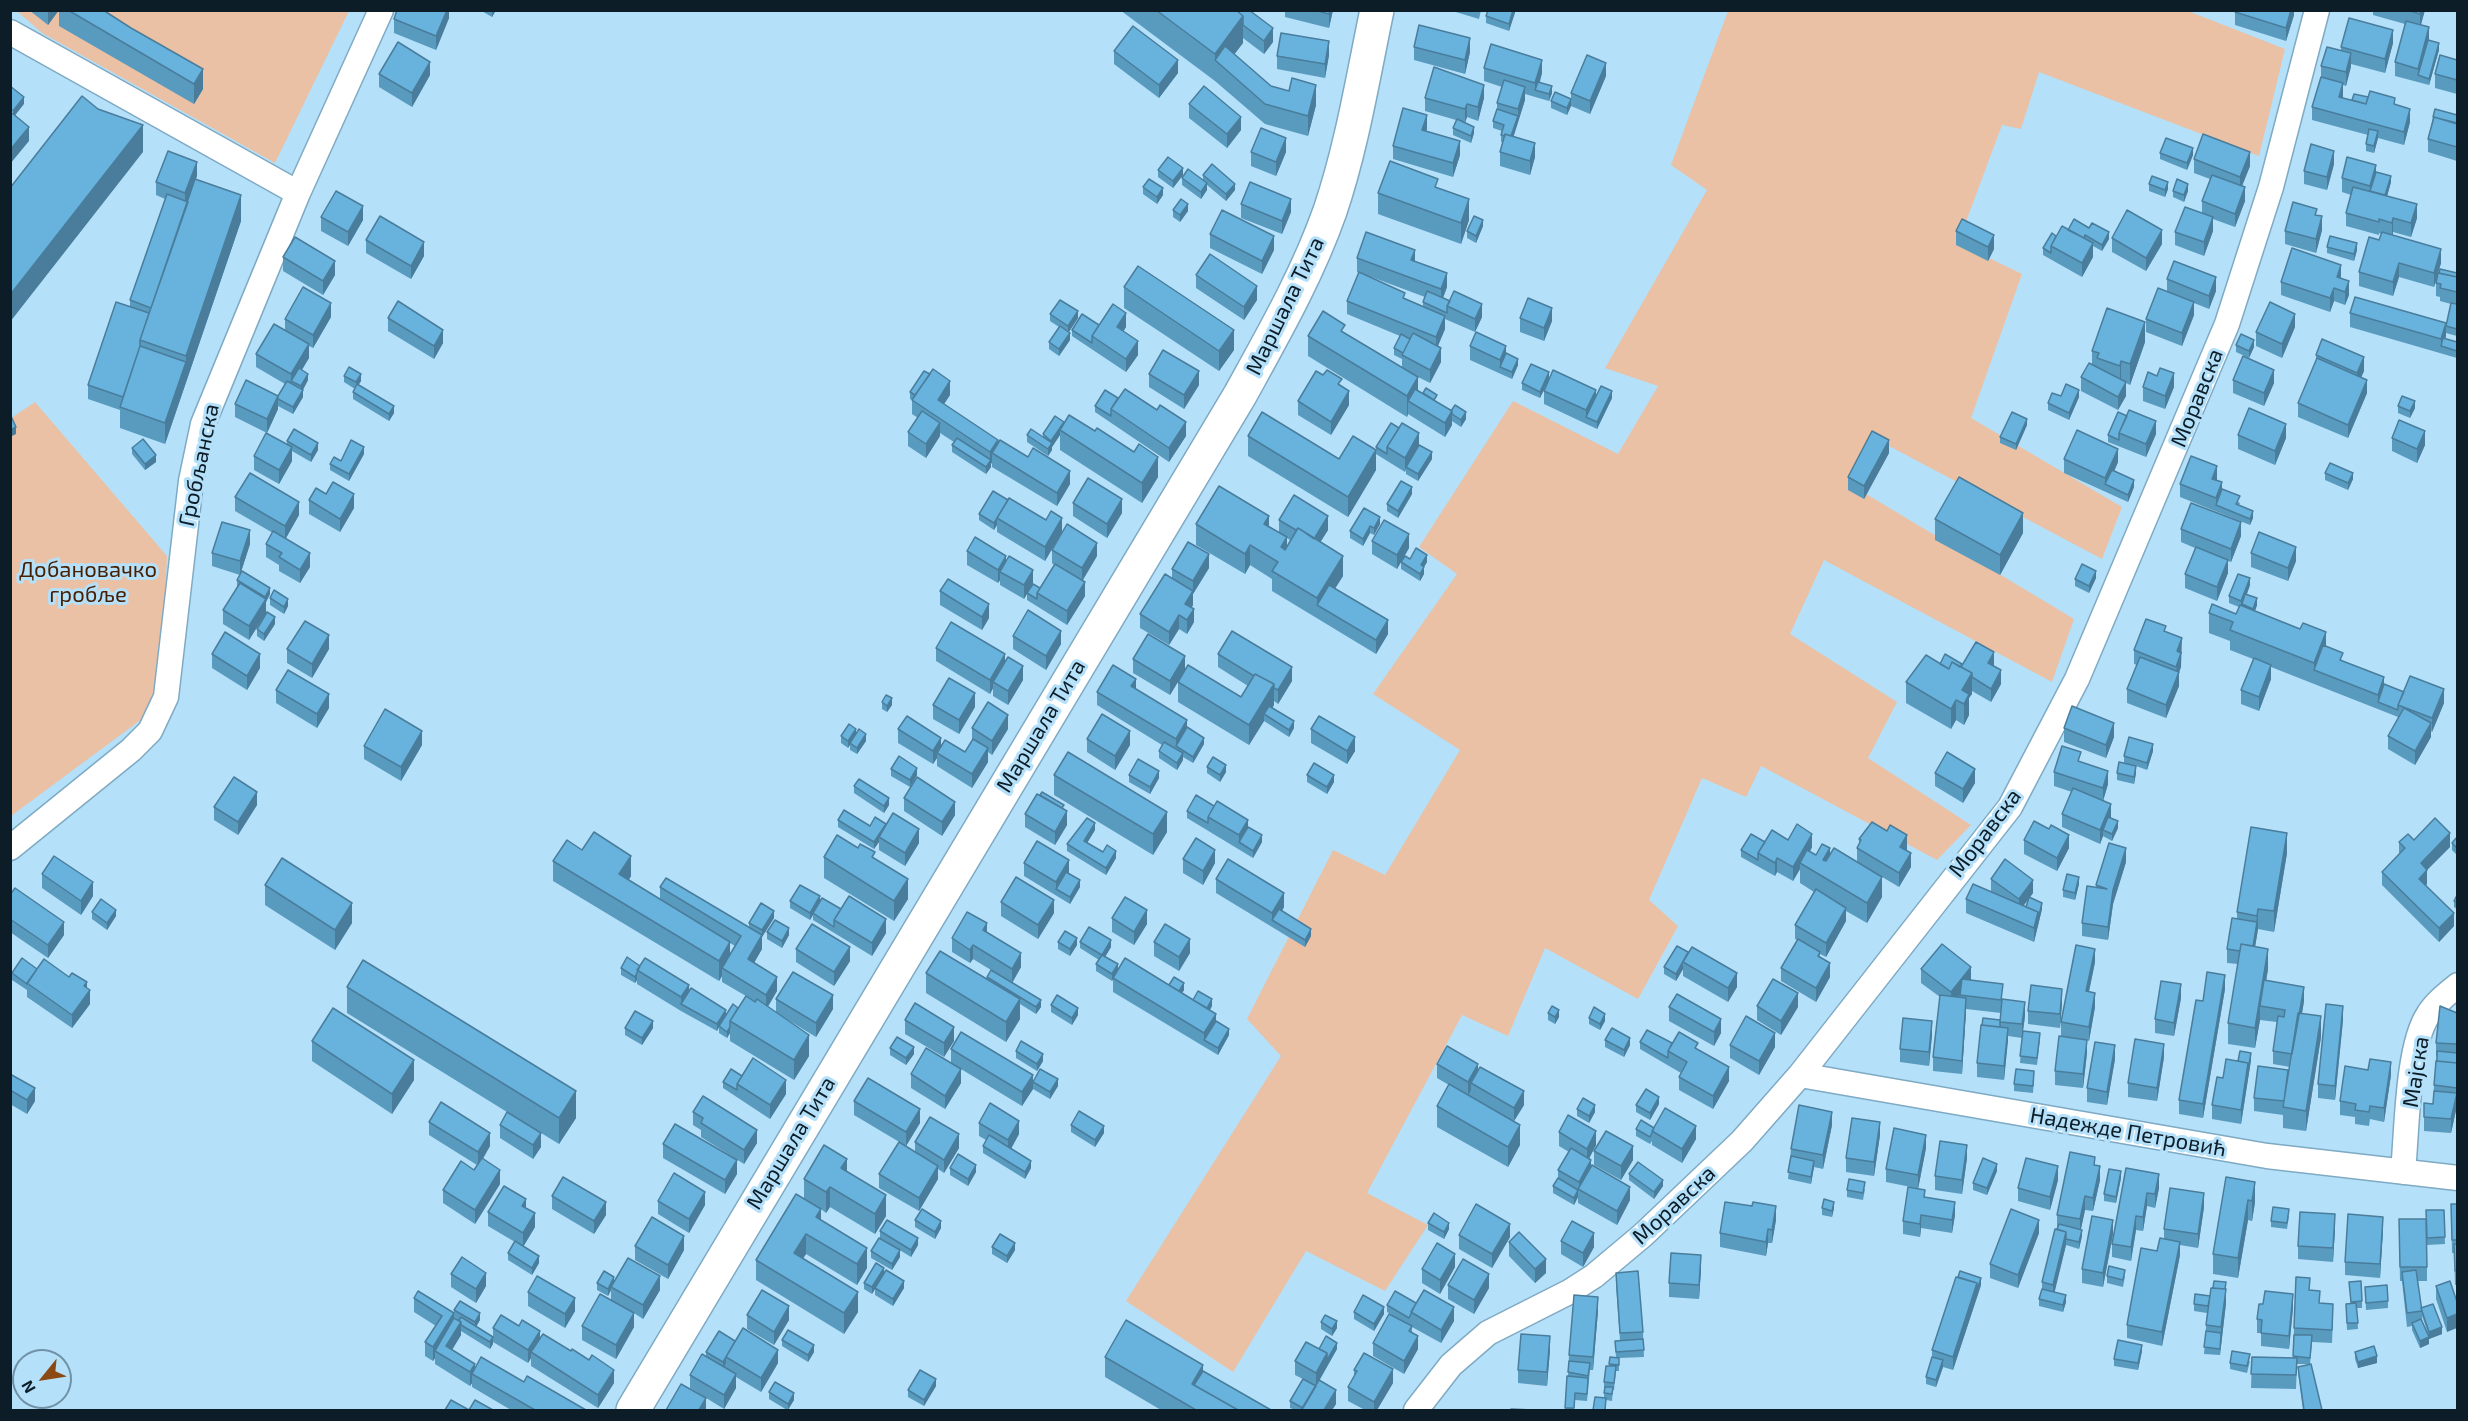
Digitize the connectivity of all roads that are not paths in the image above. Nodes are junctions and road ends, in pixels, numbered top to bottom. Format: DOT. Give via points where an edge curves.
graph roads {
  1 [pos="381,10"];
  2 [pos="1377,10"];
  3 [pos="2317,10"];
  4 [pos="10,32"];
  5 [pos="298,193"];
  6 [pos="10,848"];
  7 [pos="2457,985"];
  8 [pos="1800,1075"];
  9 [pos="2403,1172"];
  10 [pos="2457,1178"];
  11 [pos="633,1410"];
  12 [pos="1416,1410"];
  1 -- 5 [label="street, Гробљанска"];
  2 -- 11 [label="main road, Маршала Тита" via="1348,149 1330,209 1299,285 1240,395"];
  3 -- 8 [label="street, Моравска" via="2271,187 2227,324 2077,679 2010,807"];
  4 -- 5 [label="street"];
  5 -- 6 [label="street, Гробљанска" via="203,424 191,481 166,697 158,717 131,750"];
  7 -- 9 [label="street, Мајска" via="2428,1015 2420,1034 2412,1073"];
  8 -- 9 [label="street, Надежде Петровић" via="2267,1156"];
  8 -- 12 [label="street, Моравска" via="1742,1141 1643,1235 1569,1292 1488,1333 1451,1365"];
  9 -- 10 [label="street, Надежде Петровић"];
}
